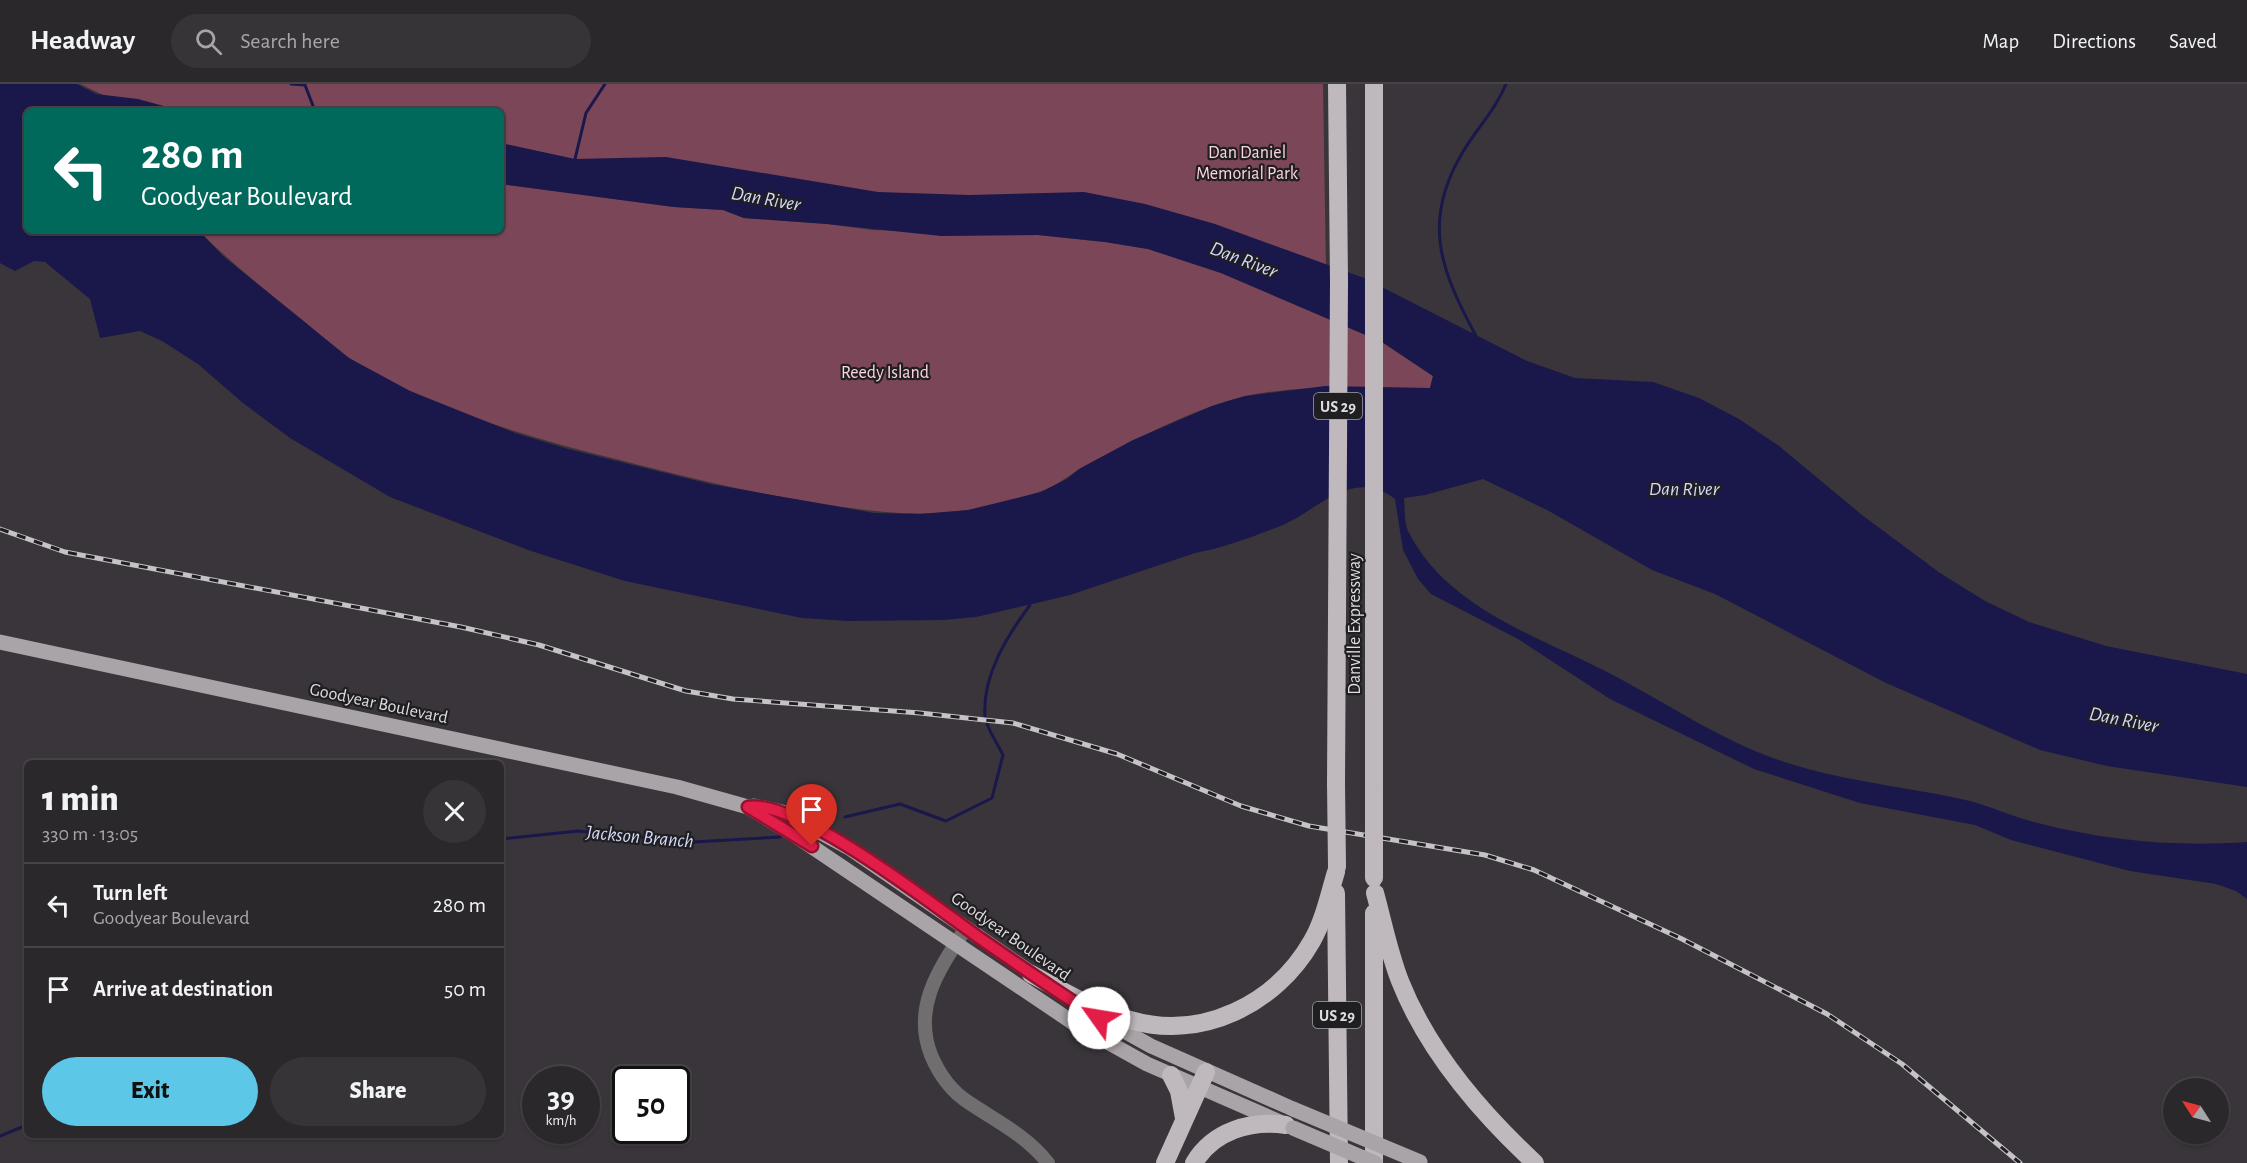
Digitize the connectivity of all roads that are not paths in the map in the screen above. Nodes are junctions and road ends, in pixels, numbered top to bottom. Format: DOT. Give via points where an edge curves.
graph roads {
  1 [pos="1337,84"];
  2 [pos="1374,84"];
  3 [pos="0,642"];
  4 [pos="748,807"];
  5 [pos="1336,870"];
  6 [pos="1374,885"];
  7 [pos="966,928"];
  8 [pos="956,944"];
  9 [pos="1031,974"];
  10 [pos="1171,1075"];
  11 [pos="1202,1080"];
  12 [pos="1184,1118"];
  13 [pos="1291,1121"];
  14 [pos="1048,1163"];
  15 [pos="1165,1163"];
  16 [pos="1194,1163"];
  17 [pos="1339,1163"];
  18 [pos="1375,1163"];
  19 [pos="1421,1163"];
  20 [pos="1535,1163"];
  1 -- 5 [label="highway, Danville Expressway / US 29, bridge"];
  2 -- 6 [label="highway, Danville Expressway / US 29, bridge"];
  3 -- 4 [label="main road, Goodyear Boulevard" via="616,773"];
  4 -- 7 [label="main road, Goodyear Boulevard" via="782,812 832,838"];
  4 -- 8 [label="main road, Goodyear Boulevard"];
  5 -- 9 [label="highway" via="1322,917 1302,957 1262,998 1228,1015 1176,1026 1131,1021"];
  5 -- 17 [label="highway, Danville Expressway / US 29"];
  6 -- 18 [label="highway, Danville Expressway / US 29"];
  6 -- 20 [label="highway" via="1400,980 1425,1033 1466,1091"];
  7 -- 8 [label="street"];
  7 -- 9 [label="main road, Goodyear Boulevard"];
  8 -- 10 [label="main road, Goodyear Boulevard" via="1075,1024"];
  8 -- 14 [label="street" via="934,980 925,1006 925,1034 935,1065 952,1089 1027,1140"];
  9 -- 11 [label="main road, Goodyear Boulevard"];
  10 -- 11 [label="main road, Goodyear Boulevard"];
  10 -- 12 [label="highway" via="1179,1091"];
  11 -- 12 [label="highway"];
  11 -- 13 [label="main road, Goodyear Boulevard"];
  12 -- 15 [label="highway"];
  13 -- 16 [label="highway" via="1237,1129 1207,1146"];
  13 -- 18 [label="main road, Goodyear Boulevard, bridge"];
  13 -- 19 [label="main road, Goodyear Boulevard, bridge"];
}
